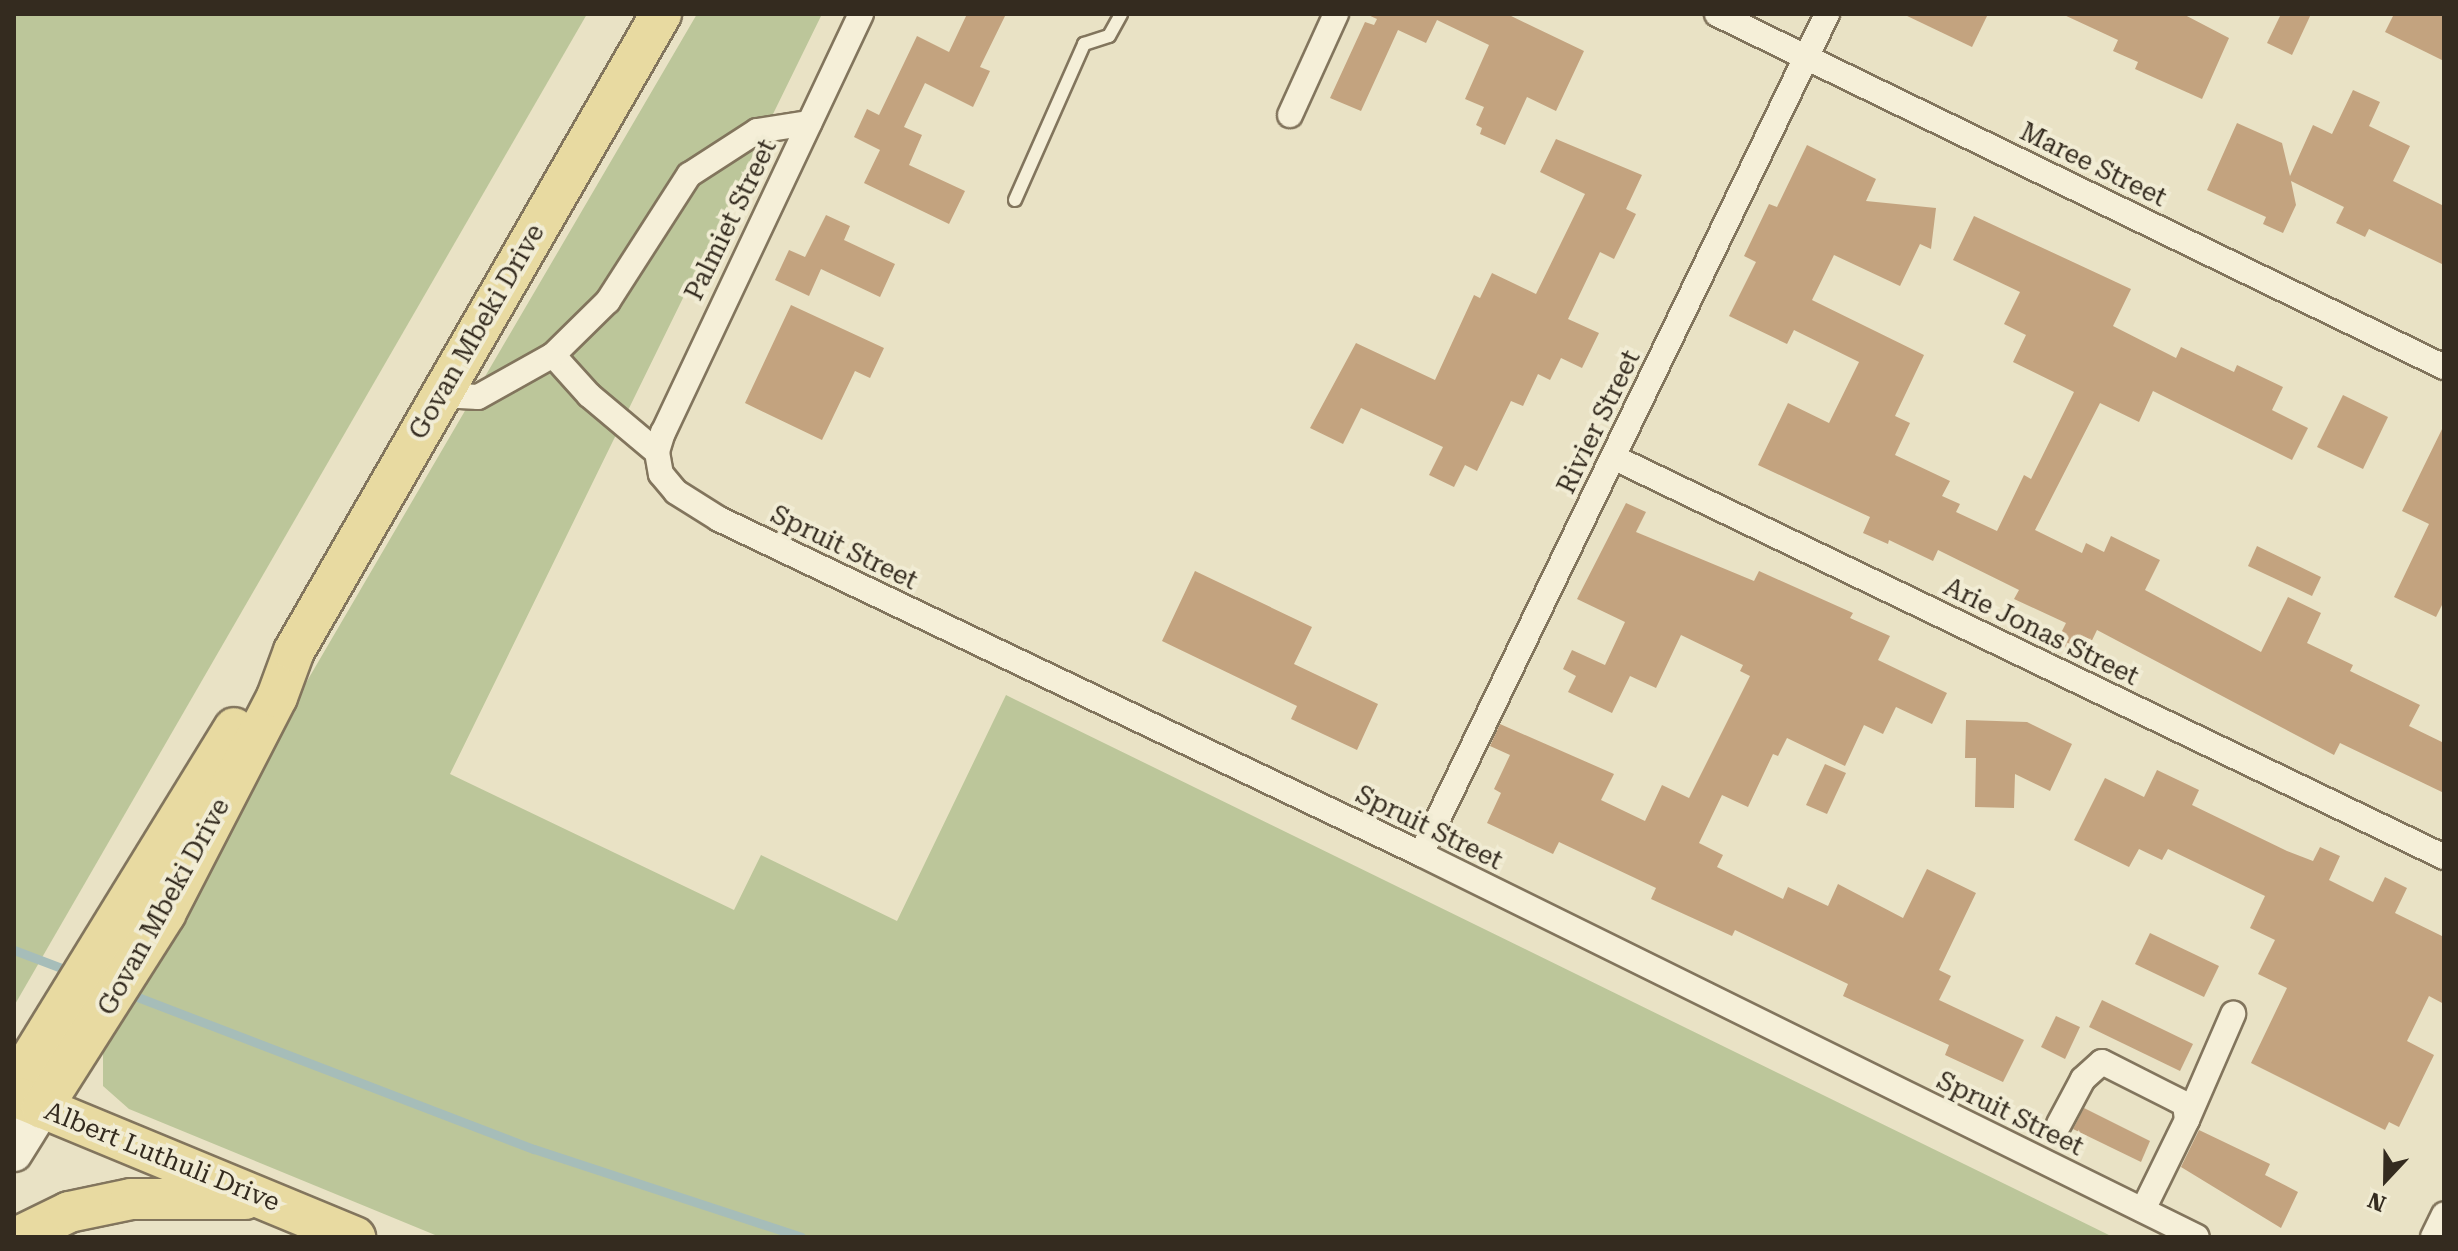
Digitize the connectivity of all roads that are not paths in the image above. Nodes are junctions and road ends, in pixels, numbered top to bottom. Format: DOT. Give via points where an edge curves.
graph roads {
  1 [pos="661,14"];
  2 [pos="861,14"];
  3 [pos="1121,14"];
  4 [pos="1336,14"];
  5 [pos="1717,14"];
  6 [pos="1827,14"];
  7 [pos="1807,56"];
  8 [pos="1290,115"];
  9 [pos="809,123"];
  10 [pos="1015,200"];
  11 [pos="553,355"];
  12 [pos="2444,367"];
  13 [pos="441,395"];
  14 [pos="657,452"];
  15 [pos="1613,457"];
  16 [pos="1421,854"];
  17 [pos="2444,857"];
  18 [pos="2233,1014"];
  19 [pos="23,1097"];
  20 [pos="2187,1120"];
  21 [pos="2059,1124"];
  22 [pos="14,1153"];
  23 [pos="265,1199"];
  24 [pos="2143,1210"];
  25 [pos="2444,1214"];
  26 [pos="18,1237"];
  27 [pos="355,1237"];
  28 [pos="2197,1237"];
  29 [pos="2433,1237"];
  1 -- 13 [label="main road, Govan Mbeki Drive"];
  2 -- 9 [label="street, Palmiet Street"];
  3 -- 10 [label="lane" via="1109,36 1084,44"];
  4 -- 8 [label="street"];
  5 -- 7 [label="street, Maree Street"];
  6 -- 7 [label="street, Rivier Street"];
  7 -- 12 [label="street, Maree Street"];
  7 -- 15 [label="street, Rivier Street"];
  9 -- 11 [label="street" via="757,131 689,175 608,301"];
  9 -- 14 [label="street, Palmiet Street" via="676,400"];
  11 -- 13 [label="street" via="478,397"];
  11 -- 14 [label="street" via="589,395"];
  13 -- 19 [label="main road, Govan Mbeki Drive" via="294,651 277,697 86,1009"];
  14 -- 16 [label="street, Spruit Street" via="661,474 696,507"];
  15 -- 16 [label="street, Rivier Street"];
  15 -- 17 [label="street, Arie Jonas Street"];
  16 -- 24 [label="street, Spruit Street"];
  18 -- 20 [label="street"];
  19 -- 22 [label="street, Govan Mbeki Drive"];
  19 -- 23 [label="main road, Albert Luthuli Drive"];
  20 -- 21 [label="street" via="2185,1104 2164,1089 2102,1062 2083,1079"];
  20 -- 24 [label="street"];
  23 -- 26 [label="main road" via="131,1199 69,1212"];
  23 -- 27 [label="main road, Albert Luthuli Drive"];
  24 -- 28 [label="street, Spruit Street"];
  25 -- 29 [label="street"];
}
